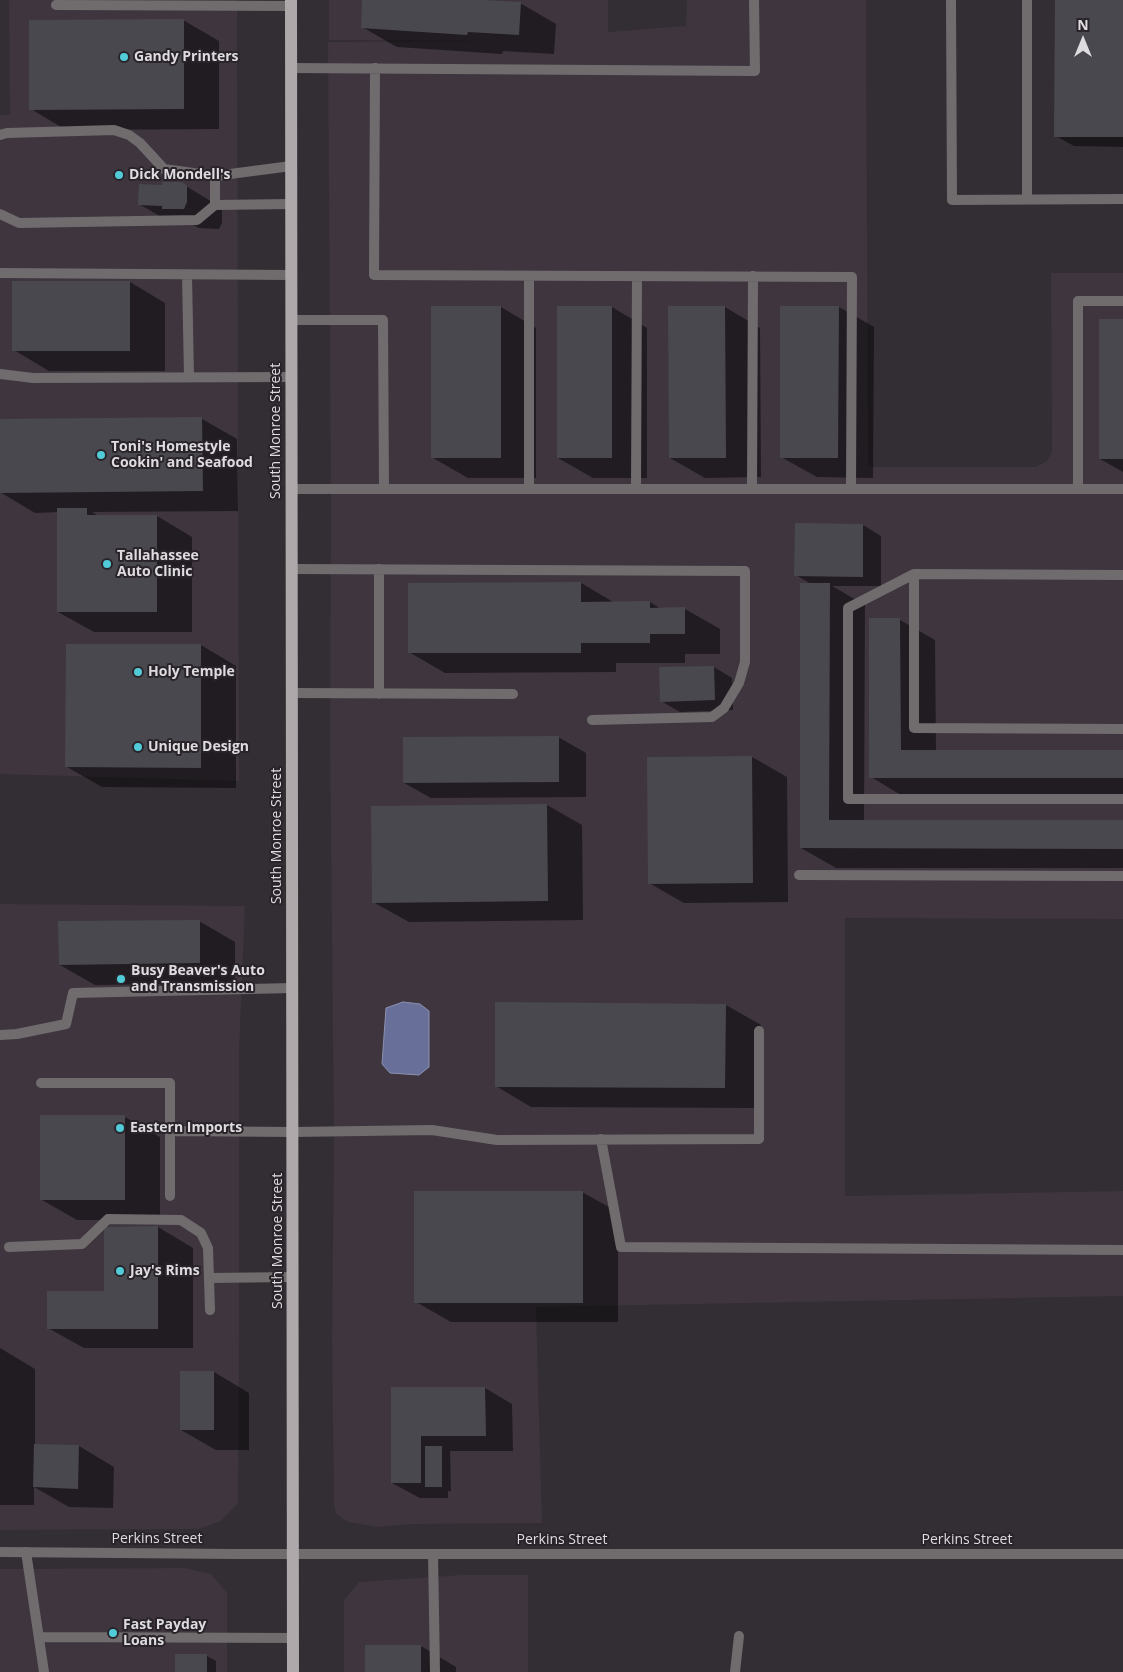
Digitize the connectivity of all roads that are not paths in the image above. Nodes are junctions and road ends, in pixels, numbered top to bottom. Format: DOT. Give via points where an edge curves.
graph roads {
  1 [pos="754,0"];
  2 [pos="951,0"];
  3 [pos="1027,0"];
  4 [pos="291,3"];
  5 [pos="56,5"];
  6 [pos="291,68"];
  7 [pos="375,68"];
  8 [pos="0,135"];
  9 [pos="291,166"];
  10 [pos="215,176"];
  11 [pos="1123,199"];
  12 [pos="1027,200"];
  13 [pos="291,204"];
  14 [pos="215,205"];
  15 [pos="0,214"];
  16 [pos="0,274"];
  17 [pos="187,275"];
  18 [pos="291,276"];
  19 [pos="529,276"];
  20 [pos="637,276"];
  21 [pos="753,276"];
  22 [pos="1123,301"];
  23 [pos="291,320"];
  24 [pos="0,374"];
  25 [pos="189,377"];
  26 [pos="291,377"];
  27 [pos="292,489"];
  28 [pos="384,489"];
  29 [pos="529,489"];
  30 [pos="636,489"];
  31 [pos="752,489"];
  32 [pos="851,489"];
  33 [pos="1078,489"];
  34 [pos="1123,489"];
  35 [pos="292,568"];
  36 [pos="379,569"];
  37 [pos="914,574"];
  38 [pos="1123,575"];
  39 [pos="292,693"];
  40 [pos="379,694"];
  41 [pos="513,694"];
  42 [pos="592,720"];
  43 [pos="1123,729"];
  44 [pos="1123,799"];
  45 [pos="799,875"];
  46 [pos="1123,876"];
  47 [pos="293,988"];
  48 [pos="759,1031"];
  49 [pos="0,1035"];
  50 [pos="41,1082"];
  51 [pos="170,1131"];
  52 [pos="293,1132"];
  53 [pos="601,1140"];
  54 [pos="170,1196"];
  55 [pos="9,1247"];
  56 [pos="1123,1250"];
  57 [pos="293,1277"];
  58 [pos="209,1278"];
  59 [pos="210,1310"];
  60 [pos="0,1552"];
  61 [pos="26,1552"];
  62 [pos="294,1554"];
  63 [pos="433,1554"];
  64 [pos="1123,1554"];
  65 [pos="739,1636"];
  66 [pos="39,1637"];
  67 [pos="294,1638"];
  68 [pos="44,1672"];
  69 [pos="294,1672"];
  70 [pos="435,1672"];
  71 [pos="735,1672"];
  1 -- 7 [label="street" via="755,71"];
  2 -- 12 [label="street" via="952,200"];
  3 -- 12 [label="street"];
  4 -- 5 [label="street"];
  4 -- 6 [label="main road, South Monroe Street"];
  6 -- 7 [label="street"];
  6 -- 9 [label="main road, South Monroe Street"];
  7 -- 19 [label="street" via="374,276"];
  8 -- 10 [label="street" via="114,130 129,134 164,169"];
  9 -- 10 [label="street"];
  9 -- 13 [label="main road, South Monroe Street"];
  10 -- 14 [label="street"];
  11 -- 12 [label="street"];
  13 -- 14 [label="street"];
  13 -- 18 [label="main road, South Monroe Street"];
  14 -- 15 [label="street" via="198,220 20,223"];
  16 -- 17 [label="street"];
  17 -- 18 [label="street"];
  17 -- 25 [label="street"];
  18 -- 23 [label="main road, South Monroe Street"];
  19 -- 20 [label="street"];
  19 -- 29 [label="street"];
  20 -- 21 [label="street"];
  20 -- 30 [label="street"];
  21 -- 31 [label="street"];
  21 -- 32 [label="street" via="852,277"];
  22 -- 33 [label="street" via="1078,301"];
  23 -- 26 [label="main road, South Monroe Street"];
  23 -- 28 [label="street" via="383,320"];
  24 -- 25 [label="street" via="33,378"];
  25 -- 26 [label="street"];
  26 -- 27 [label="main road, South Monroe Street"];
  27 -- 28 [label="street"];
  27 -- 35 [label="main road, South Monroe Street"];
  28 -- 29 [label="street"];
  29 -- 30 [label="street"];
  30 -- 31 [label="street"];
  31 -- 32 [label="street"];
  32 -- 33 [label="street"];
  33 -- 34 [label="street"];
  35 -- 36 [label="street"];
  35 -- 39 [label="main road, South Monroe Street"];
  36 -- 40 [label="street"];
  36 -- 42 [label="street" via="746,570 745,662 739,683 724,708 712,717"];
  37 -- 38 [label="street"];
  37 -- 43 [label="street" via="914,728"];
  37 -- 44 [label="street" via="848,608 848,799"];
  39 -- 40 [label="street"];
  39 -- 47 [label="main road, South Monroe Street"];
  40 -- 41 [label="street"];
  45 -- 46 [label="street"];
  47 -- 49 [label="street" via="73,993 66,1024"];
  47 -- 52 [label="main road, South Monroe Street"];
  48 -- 53 [label="street" via="760,1140"];
  50 -- 51 [label="street" via="170,1083"];
  51 -- 52 [label="street"];
  51 -- 54 [label="street"];
  52 -- 53 [label="street" via="432,1130 497,1140"];
  52 -- 57 [label="main road, South Monroe Street"];
  53 -- 56 [label="street" via="621,1247"];
  55 -- 58 [label="street" via="82,1244 108,1220 181,1220 201,1233 208,1248"];
  57 -- 58 [label="street"];
  57 -- 62 [label="main road, South Monroe Street"];
  58 -- 59 [label="street"];
  60 -- 61 [label="street, Perkins Street"];
  61 -- 62 [label="street, Perkins Street"];
  61 -- 66 [label="street"];
  62 -- 63 [label="street, Perkins Street"];
  62 -- 67 [label="main road, South Monroe Street"];
  63 -- 64 [label="street, Perkins Street"];
  63 -- 70 [label="street"];
  65 -- 71 [label="street"];
  66 -- 67 [label="street"];
  66 -- 68 [label="street"];
  67 -- 69 [label="main road, South Monroe Street"];
}
